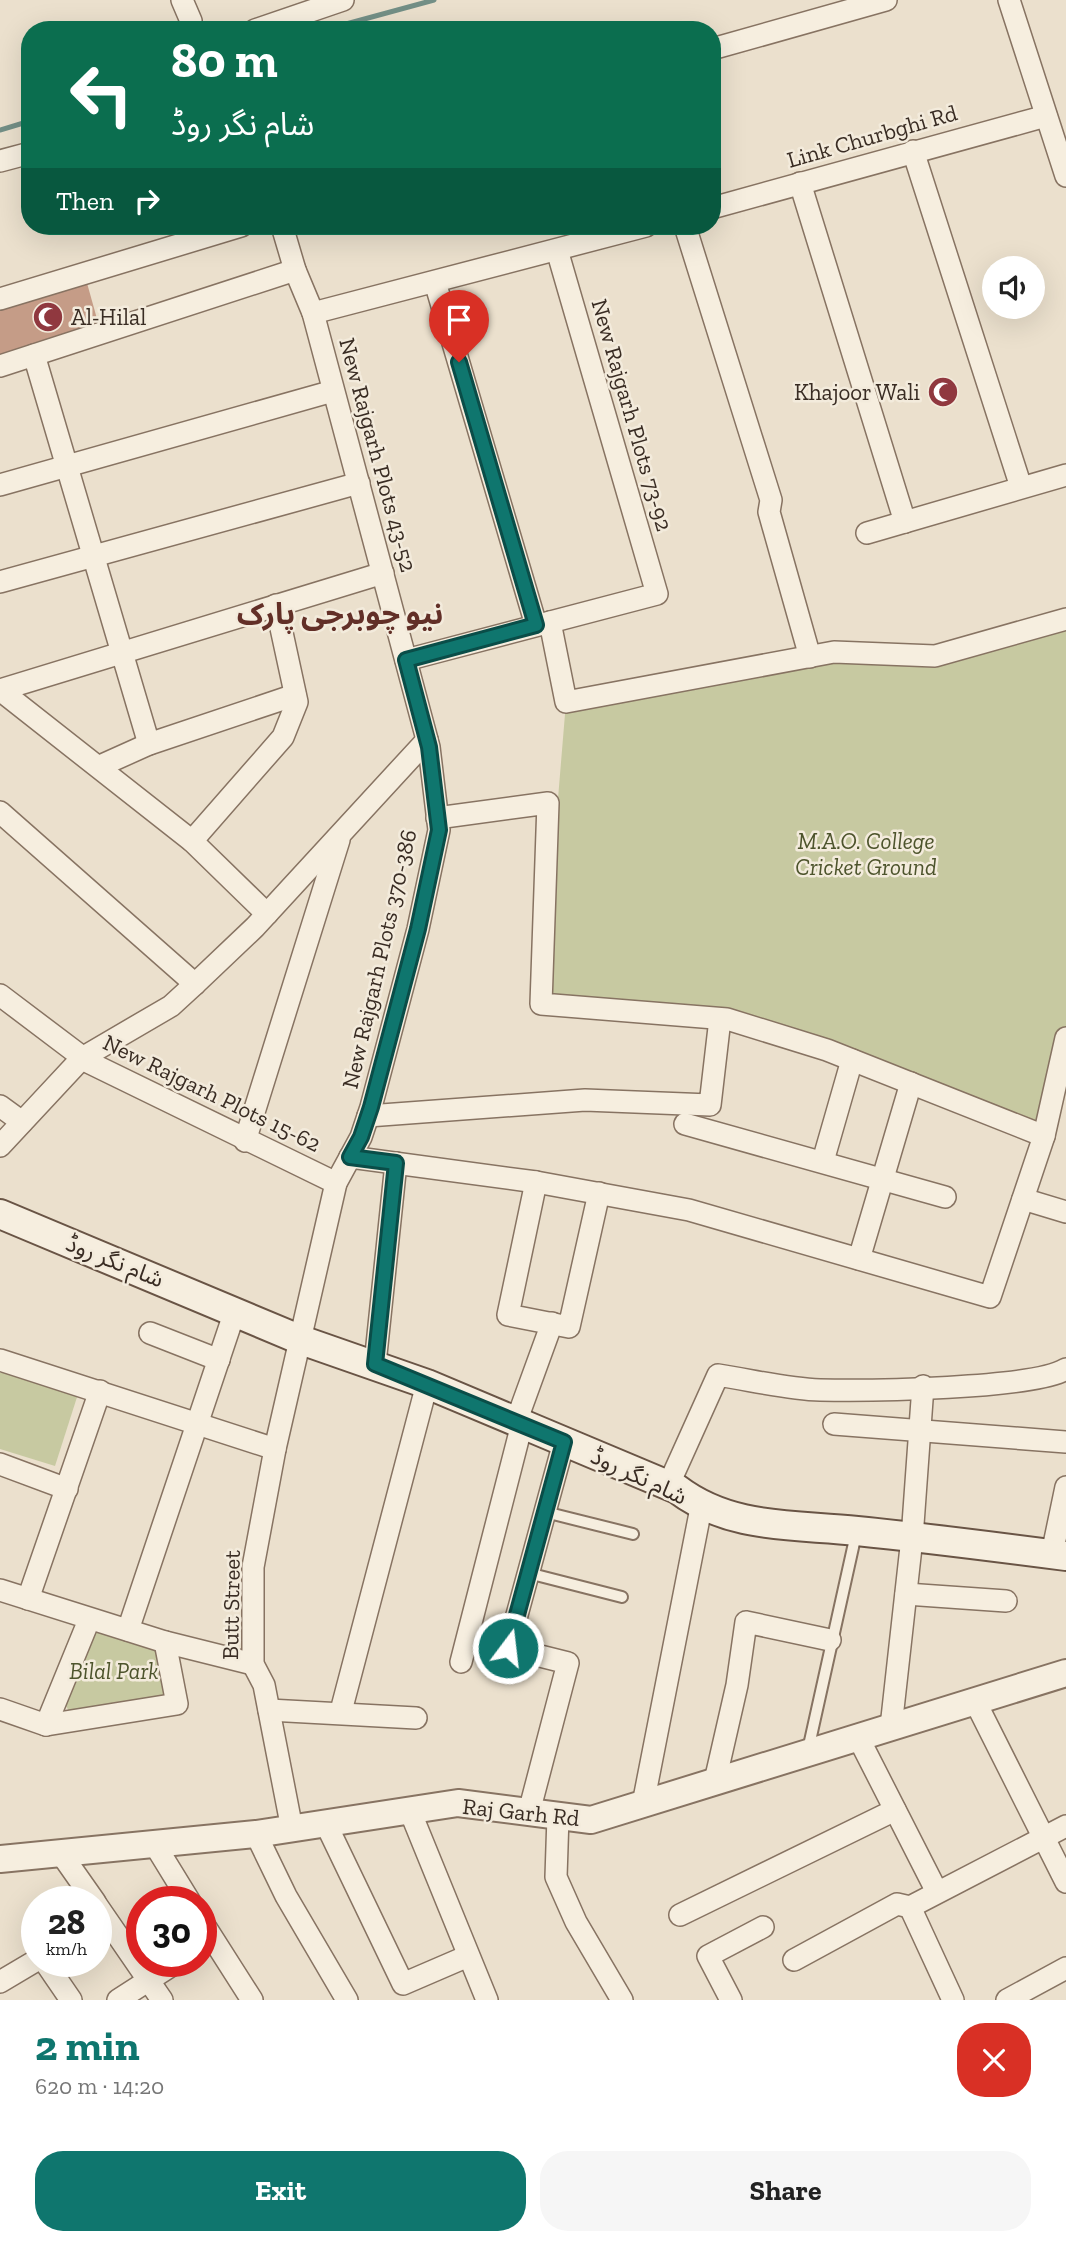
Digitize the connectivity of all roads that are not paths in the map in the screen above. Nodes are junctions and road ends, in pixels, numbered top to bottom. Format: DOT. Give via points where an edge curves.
graph roads {
  1 [pos="182,0"];
  2 [pos="343,0"];
  3 [pos="886,0"];
  4 [pos="1009,0"];
  5 [pos="191,21"];
  6 [pos="281,21"];
  7 [pos="721,46"];
  8 [pos="1046,116"];
  9 [pos="913,151"];
  10 [pos="21,155"];
  11 [pos="0,161"];
  12 [pos="1066,176"];
  13 [pos="800,183"];
  14 [pos="721,205"];
  15 [pos="211,235"];
  16 [pos="285,235"];
  17 [pos="613,235"];
  18 [pos="688,235"];
  19 [pos="557,250"];
  20 [pos="295,270"];
  21 [pos="435,282"];
  22 [pos="0,299"];
  23 [pos="313,313"];
  24 [pos="34,355"];
  25 [pos="0,366"];
  26 [pos="333,391"];
  27 [pos="65,466"];
  28 [pos="1066,475"];
  29 [pos="359,483"];
  30 [pos="0,485"];
  31 [pos="1020,487"];
  32 [pos="905,522"];
  33 [pos="867,533"];
  34 [pos="93,555"];
  35 [pos="383,573"];
  36 [pos="0,582"];
  37 [pos="276,605"];
  38 [pos="1066,619"];
  39 [pos="543,624"];
  40 [pos="120,651"];
  41 [pos="810,657"];
  42 [pos="406,660"];
  43 [pos="0,690"];
  44 [pos="295,695"];
  45 [pos="427,740"];
  46 [pos="149,744"];
  47 [pos="100,766"];
  48 [pos="0,812"];
  49 [pos="437,818"];
  50 [pos="340,835"];
  51 [pos="192,841"];
  52 [pos="267,914"];
  53 [pos="195,984"];
  54 [pos="3,1002"];
  55 [pos="720,1019"];
  56 [pos="1066,1038"];
  57 [pos="82,1058"];
  58 [pos="852,1060"];
  59 [pos="911,1083"];
  60 [pos="1060,1097"];
  61 [pos="0,1107"];
  62 [pos="368,1116"];
  63 [pos="22,1122"];
  64 [pos="685,1124"];
  65 [pos="1044,1136"];
  66 [pos="245,1141"];
  67 [pos="0,1146"];
  68 [pos="350,1157"];
  69 [pos="823,1161"];
  70 [pos="396,1163"];
  71 [pos="883,1178"];
  72 [pos="536,1182"];
  73 [pos="336,1183"];
  74 [pos="599,1194"];
  75 [pos="945,1197"];
  76 [pos="1023,1199"];
  77 [pos="1066,1212"];
  78 [pos="0,1214"];
  79 [pos="859,1259"];
  80 [pos="235,1311"];
  81 [pos="552,1323"];
  82 [pos="150,1333"];
  83 [pos="302,1340"];
  84 [pos="0,1360"];
  85 [pos="219,1360"];
  86 [pos="375,1364"];
  87 [pos="1066,1369"];
  88 [pos="427,1384"];
  89 [pos="923,1386"];
  90 [pos="100,1391"];
  91 [pos="196,1423"];
  92 [pos="519,1423"];
  93 [pos="834,1424"];
  94 [pos="920,1430"];
  95 [pos="564,1442"];
  96 [pos="1066,1442"];
  97 [pos="275,1449"];
  98 [pos="0,1464"];
  99 [pos="668,1486"];
  100 [pos="1066,1487"];
  101 [pos="66,1489"];
  102 [pos="701,1508"];
  103 [pos="544,1512"];
  104 [pos="857,1531"];
  105 [pos="633,1534"];
  106 [pos="912,1538"];
  107 [pos="1059,1555"];
  108 [pos="528,1573"];
  109 [pos="0,1590"];
  110 [pos="906,1594"];
  111 [pos="622,1597"];
  112 [pos="29,1599"];
  113 [pos="1006,1601"];
  114 [pos="89,1619"];
  115 [pos="128,1630"];
  116 [pos="830,1640"];
  117 [pos="165,1642"];
  118 [pos="461,1662"];
  119 [pos="253,1664"];
  120 [pos="1066,1673"];
  121 [pos="975,1701"];
  122 [pos="0,1709"];
  123 [pos="269,1710"];
  124 [pos="341,1712"];
  125 [pos="416,1718"];
  126 [pos="46,1725"];
  127 [pos="891,1727"];
  128 [pos="858,1737"];
  129 [pos="807,1753"];
  130 [pos="715,1781"];
  131 [pos="643,1804"];
  132 [pos="895,1810"];
  133 [pos="410,1811"];
  134 [pos="529,1812"];
  135 [pos="558,1816"];
  136 [pos="326,1824"];
  137 [pos="1066,1826"];
  138 [pos="292,1829"];
  139 [pos="256,1834"];
  140 [pos="1044,1838"];
  141 [pos="155,1845"];
  142 [pos="62,1855"];
  143 [pos="0,1859"];
  144 [pos="1066,1882"];
  145 [pos="82,1886"];
  146 [pos="180,1886"];
  147 [pos="937,1892"];
  148 [pos="910,1907"];
  149 [pos="680,1915"];
  150 [pos="763,1927"];
  151 [pos="112,1929"];
  152 [pos="217,1956"];
  153 [pos="468,1956"];
  154 [pos="794,1960"];
  155 [pos="1066,1968"];
  156 [pos="21,1970"];
  157 [pos="55,1977"];
  158 [pos="154,1977"];
  159 [pos="149,1980"];
  160 [pos="0,1982"];
  161 [pos="71,2000"];
  162 [pos="118,2000"];
  163 [pos="162,2000"];
  164 [pos="252,2000"];
  165 [pos="347,2000"];
  166 [pos="488,2000"];
  167 [pos="622,2000"];
  168 [pos="731,2000"];
  169 [pos="953,2000"];
  170 [pos="1007,2000"];
  1 -- 5 [label="street"];
  2 -- 6 [label="street"];
  3 -- 7 [label="street"];
  4 -- 8 [label="street"];
  8 -- 9 [label="street, Link Churbghi Rd"];
  8 -- 12 [label="street"];
  9 -- 13 [label="street, Link Churbghi Rd"];
  9 -- 31 [label="street"];
  10 -- 11 [label="street"];
  13 -- 14 [label="street, Link Churbghi Rd"];
  13 -- 32 [label="street"];
  15 -- 22 [label="street"];
  16 -- 20 [label="street, New Rajgarh Plots 43-52"];
  17 -- 19 [label="street"];
  18 -- 41 [label="street" via="772,500 769,512"];
  19 -- 21 [label="street"];
  19 -- 39 [label="street, New Rajgarh Plots 73-92" via="657,594"];
  20 -- 23 [label="street, New Rajgarh Plots 43-52"];
  20 -- 24 [label="street"];
  21 -- 23 [label="street"];
  21 -- 39 [label="street"];
  23 -- 26 [label="street, New Rajgarh Plots 43-52"];
  24 -- 25 [label="street"];
  24 -- 27 [label="street"];
  26 -- 27 [label="street"];
  26 -- 29 [label="street, New Rajgarh Plots 43-52"];
  27 -- 30 [label="street"];
  27 -- 34 [label="street"];
  28 -- 31 [label="street"];
  29 -- 34 [label="street"];
  29 -- 35 [label="street, New Rajgarh Plots 43-52"];
  31 -- 32 [label="street"];
  32 -- 33 [label="street"];
  34 -- 36 [label="street"];
  34 -- 40 [label="street"];
  35 -- 37 [label="street"];
  35 -- 42 [label="street, New Rajgarh Plots 43-52"];
  37 -- 40 [label="street"];
  37 -- 44 [label="street"];
  38 -- 41 [label="street" via="935,656 834,652"];
  39 -- 41 [label="street" via="566,702"];
  39 -- 42 [label="street"];
  40 -- 43 [label="street"];
  40 -- 46 [label="street"];
  42 -- 45 [label="street, New Rajgarh Plots 43-52"];
  43 -- 47 [label="street"];
  44 -- 46 [label="street"];
  44 -- 51 [label="street" via="297,702 283,737"];
  45 -- 49 [label="street, New Rajgarh Plots 370-386"];
  45 -- 50 [label="street"];
  46 -- 47 [label="street"];
  47 -- 51 [label="street"];
  48 -- 53 [label="street"];
  49 -- 55 [label="street" via="548,803 541,1004"];
  49 -- 62 [label="street, New Rajgarh Plots 370-386" via="439,830 418,929"];
  50 -- 52 [label="street"];
  50 -- 66 [label="street"];
  51 -- 52 [label="street"];
  52 -- 53 [label="street"];
  53 -- 57 [label="street" via="171,1006"];
  54 -- 57 [label="street, New Rajgarh Plots 15-62"];
  55 -- 58 [label="street"];
  55 -- 62 [label="street" via="710,1105 586,1100"];
  56 -- 60 [label="street"];
  57 -- 63 [label="street"];
  57 -- 66 [label="street, New Rajgarh Plots 15-62"];
  58 -- 59 [label="street"];
  58 -- 69 [label="street"];
  59 -- 65 [label="street"];
  59 -- 71 [label="street"];
  60 -- 65 [label="street"];
  61 -- 63 [label="street"];
  62 -- 68 [label="street, New Rajgarh Plots 370-386"];
  63 -- 67 [label="street"];
  64 -- 69 [label="street"];
  65 -- 76 [label="street"];
  66 -- 73 [label="street, New Rajgarh Plots 15-62"];
  68 -- 70 [label="street"];
  68 -- 73 [label="street, New Rajgarh Plots 370-386"];
  69 -- 71 [label="street"];
  70 -- 72 [label="street"];
  70 -- 86 [label="street"];
  71 -- 75 [label="street"];
  71 -- 79 [label="street"];
  72 -- 74 [label="street"];
  72 -- 81 [label="street" via="508,1315"];
  73 -- 83 [label="street, New Rajgarh Plots 370-386"];
  74 -- 79 [label="street" via="690,1210"];
  74 -- 81 [label="street" via="569,1326"];
  76 -- 77 [label="street"];
  76 -- 79 [label="street" via="990,1297"];
  78 -- 80 [label="main road, شام نگر روڈ"];
  80 -- 83 [label="main road, شام نگر روڈ"];
  80 -- 85 [label="street"];
  81 -- 92 [label="street"];
  82 -- 85 [label="street"];
  83 -- 86 [label="main road, شام نگر روڈ"];
  83 -- 97 [label="street, Butt Street"];
  84 -- 90 [label="street"];
  85 -- 91 [label="street"];
  86 -- 88 [label="main road, شام نگر روڈ"];
  87 -- 89 [label="street" via="1010,1383"];
  88 -- 92 [label="main road, شام نگر روڈ"];
  88 -- 124 [label="street"];
  89 -- 94 [label="street"];
  89 -- 99 [label="street" via="818,1390 718,1375"];
  90 -- 91 [label="street"];
  90 -- 101 [label="street"];
  91 -- 97 [label="street"];
  91 -- 115 [label="street"];
  92 -- 95 [label="main road, شام نگر روڈ"];
  92 -- 118 [label="street"];
  93 -- 94 [label="street"];
  94 -- 96 [label="street"];
  94 -- 106 [label="street"];
  95 -- 99 [label="main road, شام نگر روڈ"];
  95 -- 103 [label="street"];
  97 -- 119 [label="street, Butt Street" via="253,1566"];
  98 -- 101 [label="street"];
  99 -- 102 [label="main road, شام نگر روڈ"];
  100 -- 107 [label="street"];
  101 -- 112 [label="street"];
  102 -- 104 [label="main road, شام نگر روڈ" via="774,1526"];
  102 -- 131 [label="street"];
  103 -- 105 [label="lane"];
  103 -- 108 [label="street"];
  104 -- 106 [label="main road, شام نگر روڈ"];
  104 -- 116 [label="lane"];
  106 -- 107 [label="main road, شام نگر روڈ"];
  106 -- 110 [label="street"];
  108 -- 111 [label="lane"];
  108 -- 134 [label="street" via="508,1648 568,1663"];
  109 -- 112 [label="street"];
  110 -- 113 [label="street"];
  110 -- 127 [label="street"];
  112 -- 114 [label="street"];
  114 -- 115 [label="street"];
  114 -- 126 [label="street"];
  115 -- 117 [label="street"];
  116 -- 129 [label="lane"];
  116 -- 130 [label="street" via="746,1622"];
  117 -- 119 [label="street"];
  117 -- 126 [label="street" via="177,1704"];
  119 -- 123 [label="street, Butt Street"];
  120 -- 121 [label="street, Raj Garh Rd"];
  121 -- 127 [label="street, Raj Garh Rd"];
  121 -- 140 [label="street"];
  122 -- 126 [label="street"];
  123 -- 124 [label="street"];
  123 -- 138 [label="street, Butt Street"];
  124 -- 125 [label="street"];
  127 -- 128 [label="street, Raj Garh Rd"];
  128 -- 129 [label="street, Raj Garh Rd"];
  128 -- 132 [label="street"];
  129 -- 130 [label="street, Raj Garh Rd"];
  130 -- 131 [label="street, Raj Garh Rd"];
  131 -- 135 [label="street, Raj Garh Rd" via="591,1820"];
  132 -- 147 [label="street"];
  132 -- 149 [label="street"];
  133 -- 134 [label="street, Raj Garh Rd" via="458,1803"];
  133 -- 136 [label="street, Raj Garh Rd"];
  133 -- 153 [label="street"];
  134 -- 135 [label="street, Raj Garh Rd"];
  135 -- 167 [label="street" via="556,1877 576,1922"];
  136 -- 138 [label="street, Raj Garh Rd"];
  136 -- 153 [label="street" via="403,1984"];
  137 -- 140 [label="street"];
  138 -- 139 [label="street, Raj Garh Rd"];
  139 -- 141 [label="street, Raj Garh Rd"];
  139 -- 165 [label="street"];
  140 -- 144 [label="street"];
  140 -- 147 [label="street"];
  141 -- 142 [label="street, Raj Garh Rd"];
  141 -- 146 [label="street"];
  142 -- 143 [label="street, Raj Garh Rd"];
  142 -- 145 [label="street"];
  147 -- 148 [label="street"];
  148 -- 154 [label="street" via="897,1904"];
  148 -- 169 [label="street"];
  150 -- 168 [label="street" via="708,1956"];
  151 -- 159 [label="street"];
  152 -- 164 [label="street"];
  153 -- 166 [label="street"];
  155 -- 170 [label="street"];
  156 -- 160 [label="street"];
  157 -- 161 [label="street"];
  158 -- 159 [label="street"];
  159 -- 162 [label="street"];
  159 -- 163 [label="street"];
}
